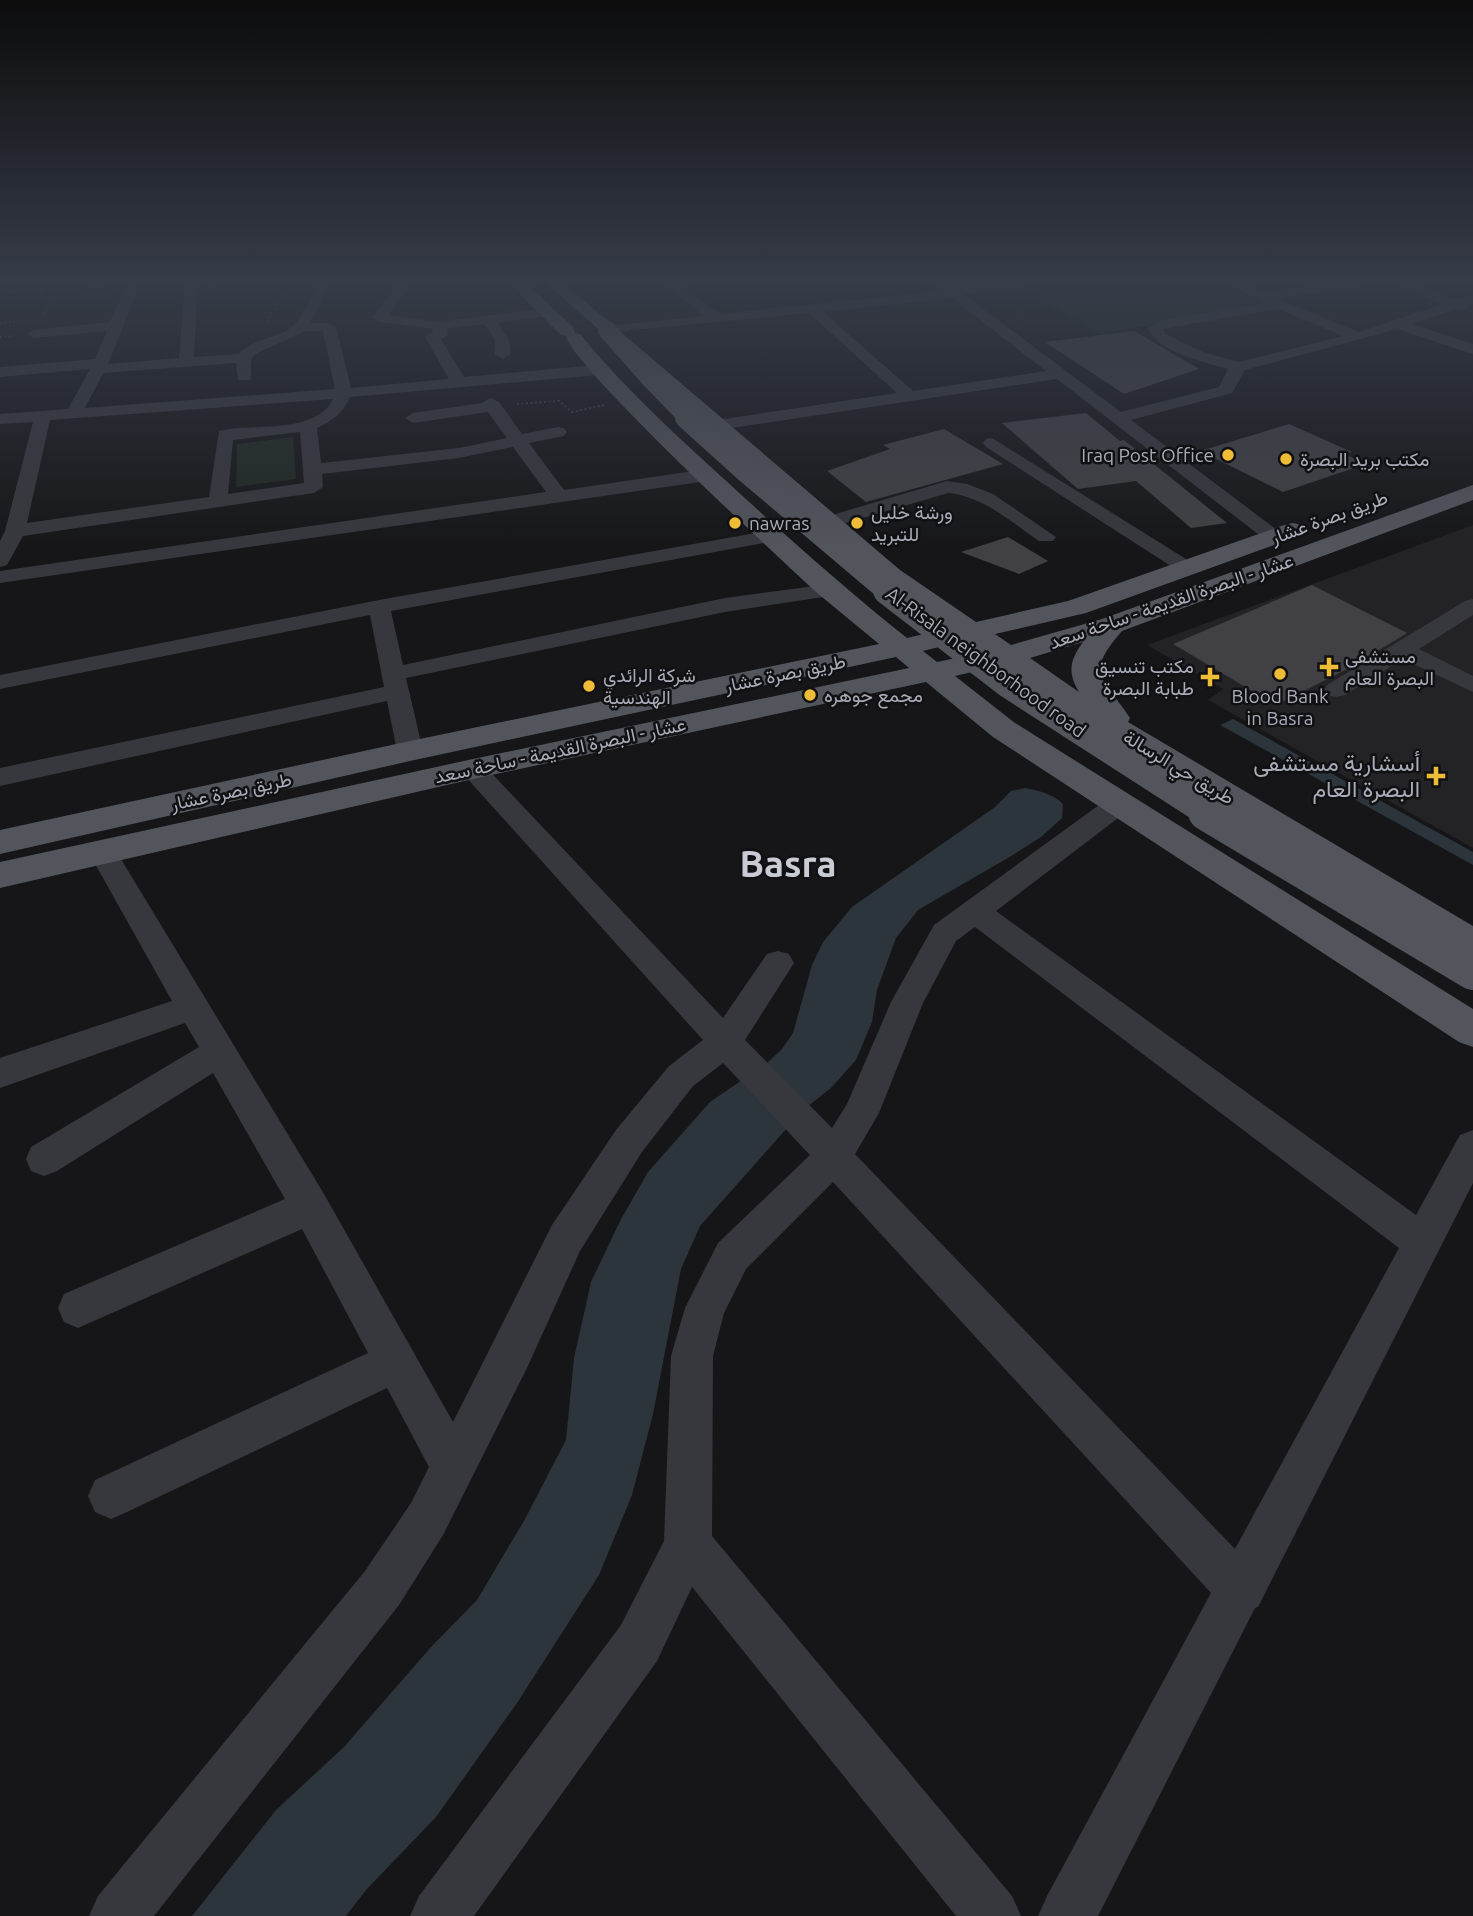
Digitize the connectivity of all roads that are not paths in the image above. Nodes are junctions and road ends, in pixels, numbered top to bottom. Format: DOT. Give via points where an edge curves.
graph roads {
  1 [pos="97,371"];
  2 [pos="244,371"];
  3 [pos="339,371"];
  4 [pos="453,371"];
  5 [pos="592,371"];
  6 [pos="609,371"];
  7 [pos="610,371"];
  8 [pos="642,371"];
  9 [pos="655,371"];
  10 [pos="882,371"];
  11 [pos="1056,371"];
  12 [pos="1235,371"];
  13 [pos="1059,374"];
  14 [pos="460,383"];
  15 [pos="344,393"];
  16 [pos="909,396"];
  17 [pos="245,401"];
  18 [pos="74,413"];
  19 [pos="43,416"];
  20 [pos="413,418"];
  21 [pos="1118,418"];
  22 [pos="0,419"];
  23 [pos="718,425"];
  24 [pos="309,427"];
  25 [pos="558,432"];
  26 [pos="518,441"];
  27 [pos="992,443"];
  28 [pos="312,470"];
  29 [pos="707,475"];
  30 [pos="1471,487"];
  31 [pos="559,497"];
  32 [pos="218,500"];
  33 [pos="828,522"];
  34 [pos="15,531"];
  35 [pos="773,537"];
  36 [pos="1046,537"];
  37 [pos="1274,537"];
  38 [pos="0,561"];
  39 [pos="1186,568"];
  40 [pos="891,575"];
  41 [pos="0,577"];
  42 [pos="830,590"];
  43 [pos="1077,606"];
  44 [pos="1473,606"];
  45 [pos="379,607"];
  46 [pos="1112,625"];
  47 [pos="970,631"];
  48 [pos="899,647"];
  49 [pos="1404,650"];
  50 [pos="1006,656"];
  51 [pos="932,673"];
  52 [pos="777,675"];
  53 [pos="0,682"];
  54 [pos="394,683"];
  55 [pos="1473,685"];
  56 [pos="1336,690"];
  57 [pos="825,694"];
  58 [pos="1004,730"];
  59 [pos="1132,738"];
  60 [pos="410,751"];
  61 [pos="473,769"];
  62 [pos="0,777"];
  63 [pos="1119,803"];
  64 [pos="0,842"];
  65 [pos="103,853"];
  66 [pos="0,875"];
  67 [pos="973,910"];
  68 [pos="1473,944"];
  69 [pos="778,963"];
  70 [pos="1473,971"];
  71 [pos="1473,998"];
  72 [pos="193,1007"];
  73 [pos="1473,1030"];
  74 [pos="734,1050"];
  75 [pos="219,1052"];
  76 [pos="0,1073"];
  77 [pos="822,1143"];
  78 [pos="1473,1146"];
  79 [pos="44,1159"];
  80 [pos="310,1207"];
  81 [pos="1422,1242"];
  82 [pos="78,1308"];
  83 [pos="396,1363"];
  84 [pos="454,1467"];
  85 [pos="111,1496"];
  86 [pos="688,1545"];
  87 [pos="1241,1590"];
  88 [pos="118,1916"];
  89 [pos="439,1916"];
  90 [pos="992,1916"];
  91 [pos="1067,1916"];
  1 -- 18 [label="street"];
  2 -- 17 [label="street"];
  3 -- 15 [label="street"];
  4 -- 14 [label="street"];
  5 -- 14 [label="street"];
  6 -- 29 [label="main road" via="630,400"];
  7 -- 71 [label="main road, Al-Risala neighborhood road" via="840,572 986,688 1182,818"];
  8 -- 70 [label="main road, Al-Risala neighborhood road, bridge" via="878,584 1042,706"];
  9 -- 23 [label="main road, طريق حي الرسالة"];
  10 -- 16 [label="street"];
  11 -- 13 [label="street"];
  12 -- 21 [label="street" via="1226,390"];
  13 -- 16 [label="street"];
  13 -- 21 [label="street"];
  14 -- 15 [label="street"];
  15 -- 17 [label="street"];
  15 -- 24 [label="street" via="337,409"];
  16 -- 23 [label="street"];
  17 -- 18 [label="street"];
  18 -- 19 [label="street"];
  19 -- 22 [label="street"];
  19 -- 34 [label="street"];
  20 -- 26 [label="street" via="492,405"];
  21 -- 37 [label="street"];
  23 -- 33 [label="main road, طريق حي الرسالة"];
  24 -- 28 [label="street"];
  24 -- 32 [label="street" via="225,435"];
  25 -- 26 [label="street"];
  26 -- 28 [label="street" via="459,453"];
  26 -- 31 [label="street"];
  27 -- 39 [label="street"];
  28 -- 32 [label="street" via="314,487"];
  29 -- 31 [label="street"];
  29 -- 35 [label="main road"];
  30 -- 37 [label="main road, طريق بصرة عشار"];
  30 -- 46 [label="main road, عشار - البصرة القديمة - ساحة سعد"];
  31 -- 41 [label="street"];
  32 -- 34 [label="street"];
  33 -- 36 [label="street" via="958,487 975,491"];
  33 -- 40 [label="main road, طريق حي الرسالة"];
  34 -- 38 [label="street"];
  35 -- 42 [label="main road"];
  35 -- 45 [label="street"];
  37 -- 39 [label="main road, طريق بصرة عشار"];
  39 -- 43 [label="main road, طريق بصرة عشار"];
  40 -- 43 [label="main road" via="973,606 1009,610"];
  40 -- 47 [label="main road, طريق حي الرسالة"];
  42 -- 48 [label="main road"];
  42 -- 52 [label="main road" via="844,614 840,633 816,658"];
  42 -- 54 [label="street" via="725,605"];
  43 -- 47 [label="main road, طريق بصرة عشار"];
  44 -- 49 [label="street"];
  45 -- 53 [label="street"];
  45 -- 54 [label="street"];
  46 -- 50 [label="main road, عشار - البصرة القديمة - ساحة سعد"];
  46 -- 59 [label="main road" via="1082,666 1090,687"];
  47 -- 48 [label="main road, طريق بصرة عشار"];
  47 -- 50 [label="main road, طريق حي الرسالة"];
  48 -- 51 [label="main road"];
  48 -- 52 [label="main road, طريق بصرة عشار"];
  49 -- 55 [label="street"];
  49 -- 56 [label="street"];
  50 -- 51 [label="main road, عشار - البصرة القديمة - ساحة سعد"];
  50 -- 59 [label="main road, طريق حي الرسالة"];
  51 -- 57 [label="main road, عشار - البصرة القديمة - ساحة سعد"];
  51 -- 58 [label="main road"];
  52 -- 60 [label="main road, طريق بصرة عشار"];
  54 -- 60 [label="street"];
  54 -- 62 [label="street"];
  57 -- 58 [label="main road" via="918,700"];
  57 -- 61 [label="main road, عشار - البصرة القديمة - ساحة سعد"];
  58 -- 63 [label="main road"];
  59 -- 68 [label="main road, طريق حي الرسالة"];
  60 -- 64 [label="main road, طريق بصرة عشار"];
  61 -- 65 [label="main road, عشار - البصرة القديمة - ساحة سعد"];
  61 -- 74 [label="street"];
  63 -- 67 [label="street"];
  63 -- 73 [label="main road"];
  65 -- 66 [label="main road, عشار - البصرة القديمة - ساحة سعد"];
  65 -- 72 [label="street"];
  67 -- 77 [label="street" via="945,933 933,952 889,1041 861,1113"];
  67 -- 81 [label="street"];
  69 -- 74 [label="street"];
  72 -- 75 [label="street"];
  72 -- 76 [label="street"];
  74 -- 77 [label="street"];
  74 -- 84 [label="street" via="681,1076 629,1141 566,1238"];
  75 -- 79 [label="street"];
  75 -- 80 [label="street"];
  77 -- 86 [label="street" via="732,1256 705,1308 692,1356"];
  77 -- 87 [label="street"];
  78 -- 81 [label="street"];
  80 -- 82 [label="street"];
  80 -- 83 [label="street"];
  81 -- 87 [label="street"];
  83 -- 84 [label="street"];
  83 -- 85 [label="street"];
  84 -- 88 [label="street" via="382,1588"];
  86 -- 89 [label="street" via="639,1643"];
  86 -- 90 [label="street"];
  87 -- 91 [label="street"];
}
